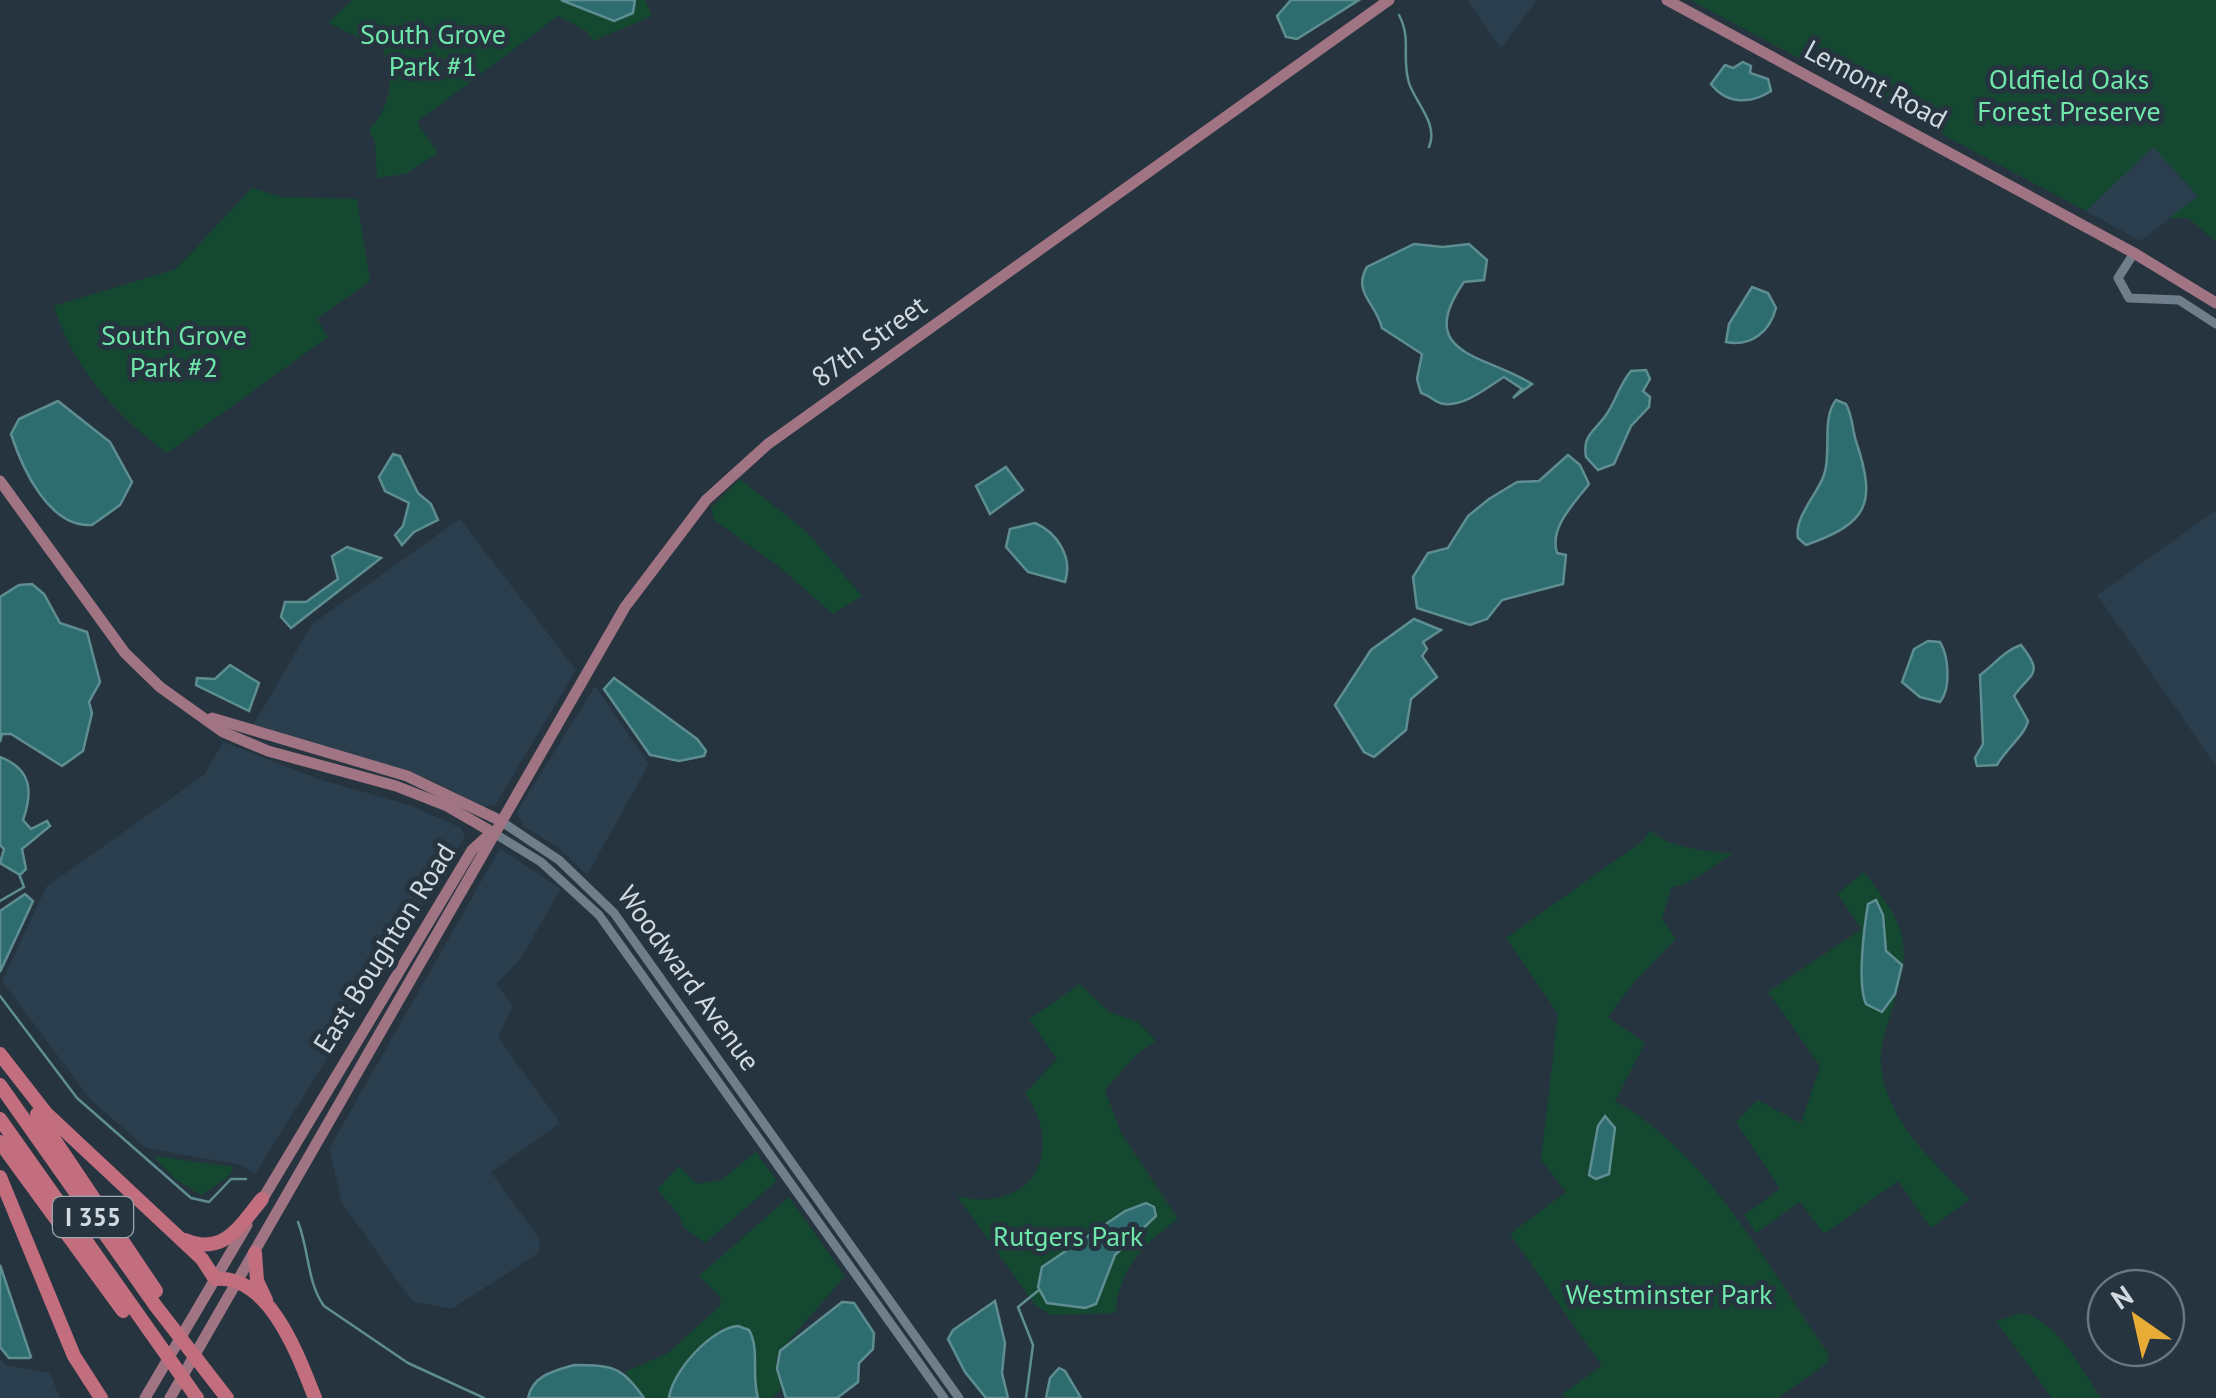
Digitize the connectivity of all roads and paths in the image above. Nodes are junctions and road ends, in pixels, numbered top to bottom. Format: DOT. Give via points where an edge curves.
graph roads {
  1 [pos="1388,0"];
  2 [pos="1667,0"];
  3 [pos="2134,253"];
  4 [pos="2216,303"];
  5 [pos="2216,324"];
  6 [pos="0,481"];
  7 [pos="496,826"];
  8 [pos="0,1057"];
  9 [pos="0,1085"];
  10 [pos="0,1119"];
  11 [pos="0,1142"];
  12 [pos="0,1176"];
  13 [pos="262,1199"];
  14 [pos="178,1238"];
  15 [pos="256,1253"];
  16 [pos="215,1280"];
  17 [pos="239,1282"];
  18 [pos="272,1314"];
  19 [pos="188,1348"];
  20 [pos="162,1351"];
  21 [pos="148,1393"];
  22 [pos="101,1398"];
  23 [pos="170,1398"];
  24 [pos="197,1398"];
  25 [pos="227,1398"];
  26 [pos="315,1398"];
  27 [pos="944,1398"];
  28 [pos="959,1398"];
  1 -- 7 [label="main road, 87th Street" via="738,470 650,568"];
  2 -- 3 [label="main road, Lemont Road"];
  3 -- 4 [label="main road, Lemont Road"];
  3 -- 5 [label="street" via="2119,273 2122,290 2138,300 2179,300"];
  6 -- 7 [label="main road, Woodward Avenue" via="125,653 223,732 396,786"];
  7 -- 13 [label="main road, East Boughton Road" via="472,850"];
  7 -- 15 [label="main road, East Boughton Road" via="485,856"];
  7 -- 27 [label="street, Woodward Avenue" via="599,915"];
  7 -- 28 [label="street, Woodward Avenue" via="560,860 614,913"];
  8 -- 14 [label="highway" via="46,1113"];
  8 -- 19 [label="highway" via="174,1316"];
  9 -- 19 [label="highway, I 355"];
  10 -- 20 [label="highway, I 355"];
  11 -- 20 [label="highway" via="112,1296"];
  12 -- 22 [label="highway" via="74,1356"];
  13 -- 14 [label="highway" via="218,1246"];
  13 -- 16 [label="main road, East Boughton Road"];
  14 -- 16 [label="highway"];
  15 -- 17 [label="main road, East Boughton Road"];
  15 -- 18 [label="highway" via="257,1281"];
  16 -- 17 [label="highway"];
  16 -- 21 [label="main road, East Boughton Road"];
  17 -- 18 [label="highway"];
  17 -- 23 [label="main road, East Boughton Road"];
  18 -- 26 [label="highway"];
  19 -- 25 [label="highway, I 355"];
  20 -- 24 [label="highway, I 355"];
}
